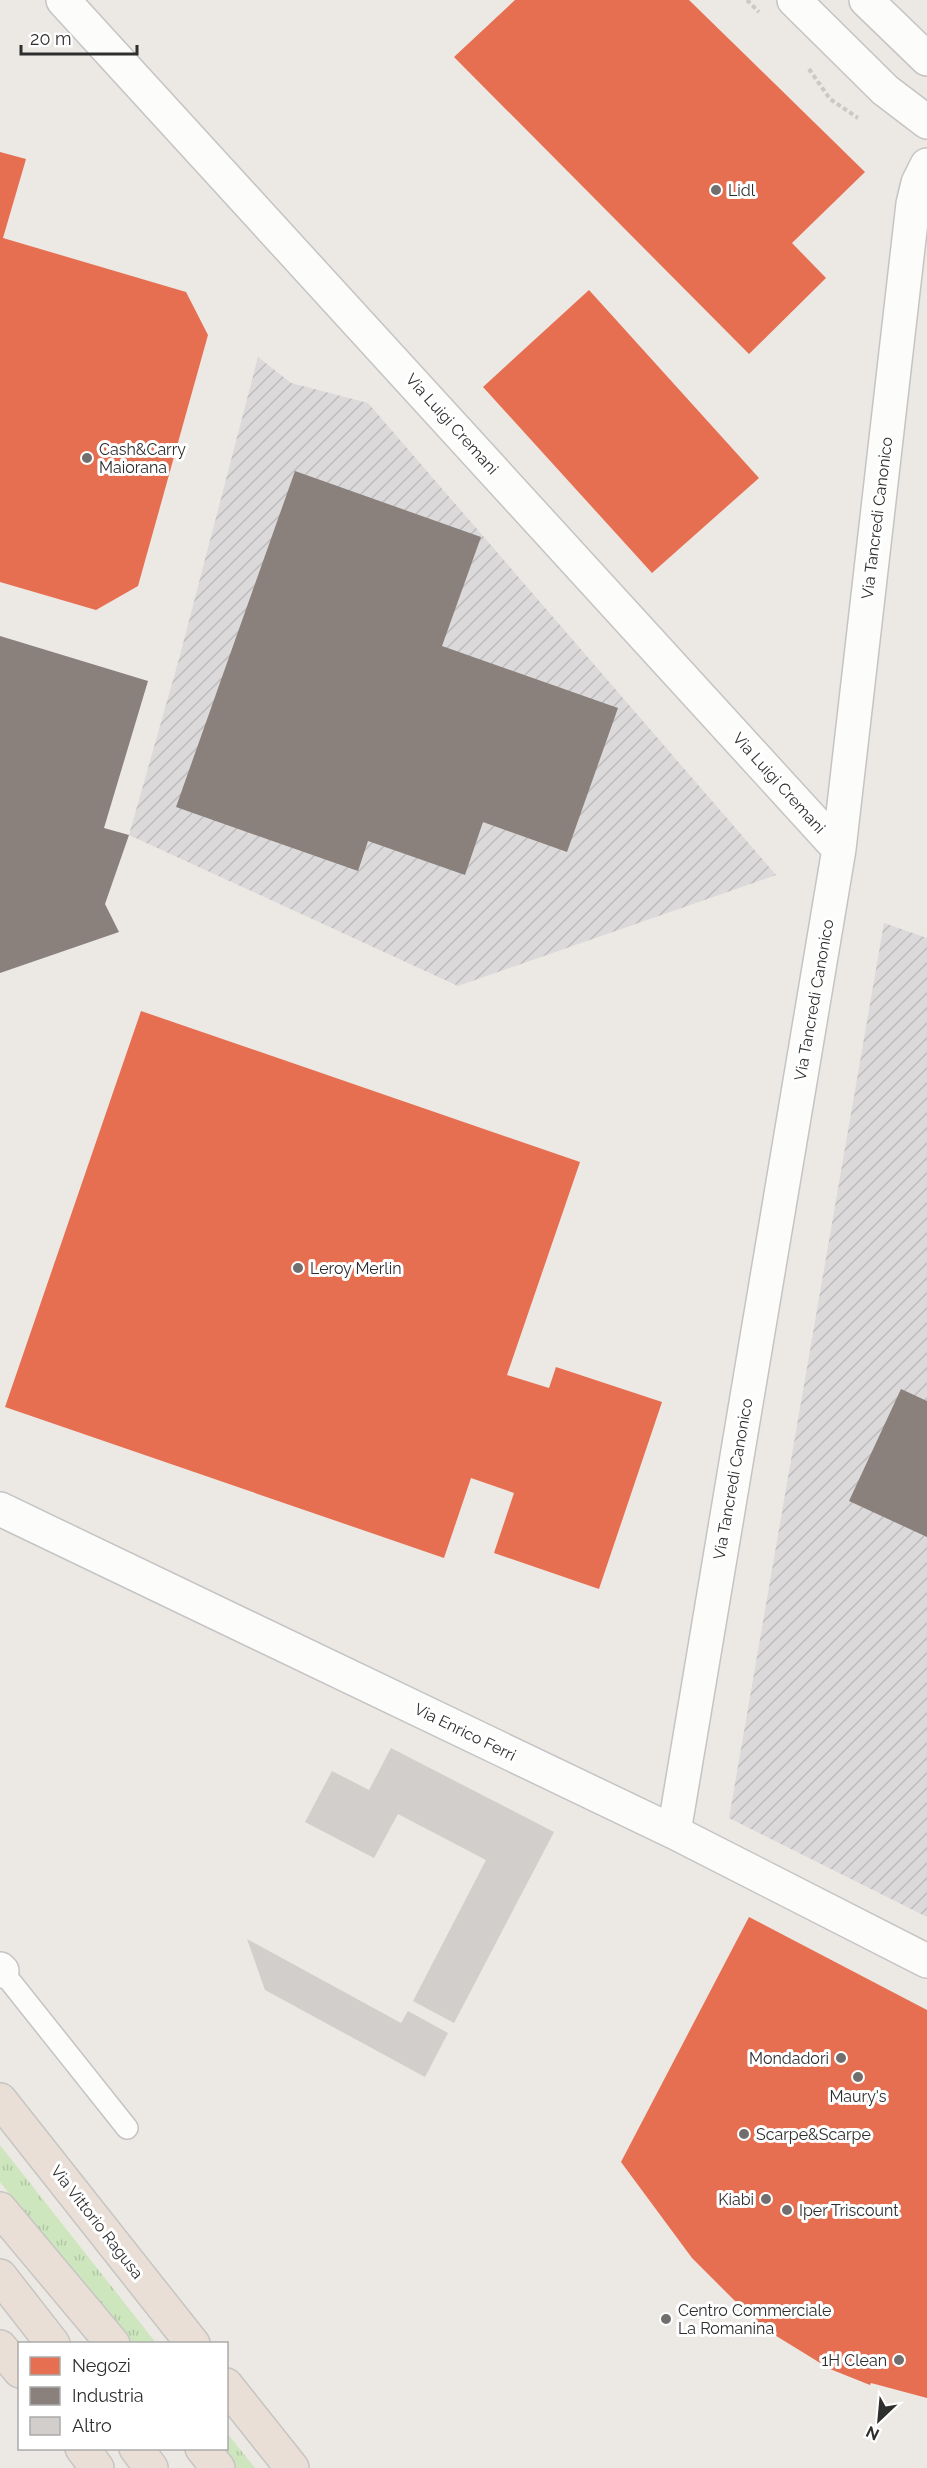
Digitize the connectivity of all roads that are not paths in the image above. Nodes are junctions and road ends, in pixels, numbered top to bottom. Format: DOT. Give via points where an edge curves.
graph roads {
  1 [pos="63,0"];
  2 [pos="794,0"];
  3 [pos="866,0"];
  4 [pos="927,59"];
  5 [pos="927,122"];
  6 [pos="927,165"];
  7 [pos="839,849"];
  8 [pos="0,1509"];
  9 [pos="674,1832"];
  10 [pos="927,1961"];
  11 [pos="1,1970"];
  12 [pos="0,2100"];
  13 [pos="127,2128"];
  14 [pos="0,2209"];
  15 [pos="0,2276"];
  16 [pos="52,2342"];
  17 [pos="112,2342"];
  18 [pos="192,2342"];
  19 [pos="0,2347"];
  20 [pos="18,2369"];
  21 [pos="228,2388"];
  22 [pos="84,2450"];
  23 [pos="138,2450"];
  24 [pos="204,2450"];
  25 [pos="97,2468"];
  26 [pos="151,2468"];
  27 [pos="218,2468"];
  28 [pos="292,2468"];
  1 -- 7 [label="street, Via Luigi Cremani"];
  2 -- 5 [label="street" via="868,75"];
  3 -- 4 [label="street"];
  6 -- 7 [label="street, Via Tancredi Canonico" via="914,204"];
  7 -- 9 [label="street, Via Tancredi Canonico"];
  8 -- 9 [label="street, Via Enrico Ferri"];
  9 -- 10 [label="street, Via Enrico Ferri"];
  11 -- 13 [label="lane"];
  12 -- 18 [label="highway, Via Vittorio Ragusa"];
  14 -- 17 [label="highway"];
  15 -- 16 [label="highway"];
  19 -- 20 [label="highway"];
  21 -- 28 [label="highway"];
  22 -- 25 [label="highway"];
  23 -- 26 [label="highway"];
  24 -- 27 [label="highway"];
}
